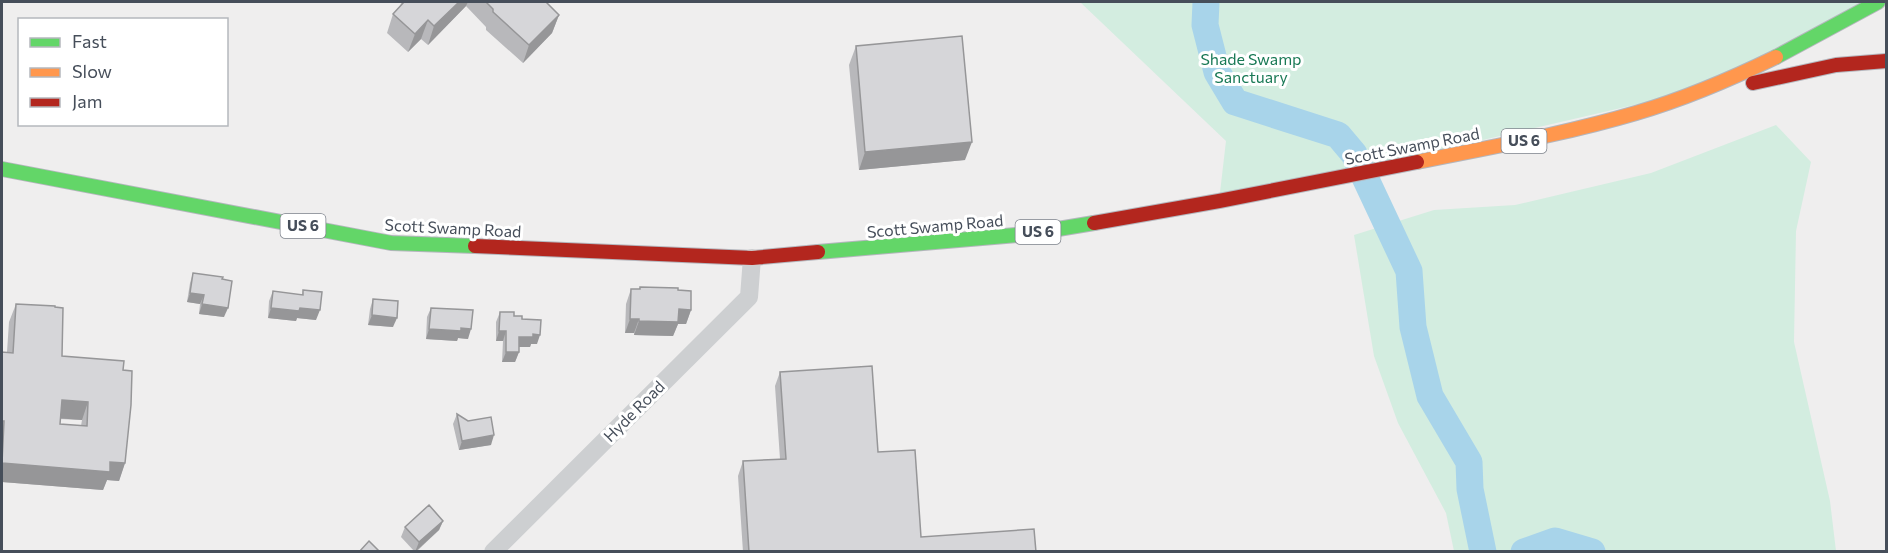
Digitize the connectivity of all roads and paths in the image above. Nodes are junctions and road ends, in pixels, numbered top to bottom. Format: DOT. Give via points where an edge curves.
graph roads {
  1 [pos="1878,2"];
  2 [pos="1887,61"];
  3 [pos="1653,108"];
  4 [pos="2,169"];
  5 [pos="752,258"];
  6 [pos="493,552"];
  1 -- 3 [label="highway, Scott Swamp Road / US 6" via="1764,63"];
  2 -- 3 [label="highway" via="1818,68"];
  3 -- 5 [label="highway, Scott Swamp Road / US 6" via="1542,137 1028,234"];
  4 -- 5 [label="highway, Scott Swamp Road / US 6" via="392,243"];
  5 -- 6 [label="street, Hyde Road" via="749,297"];
}
